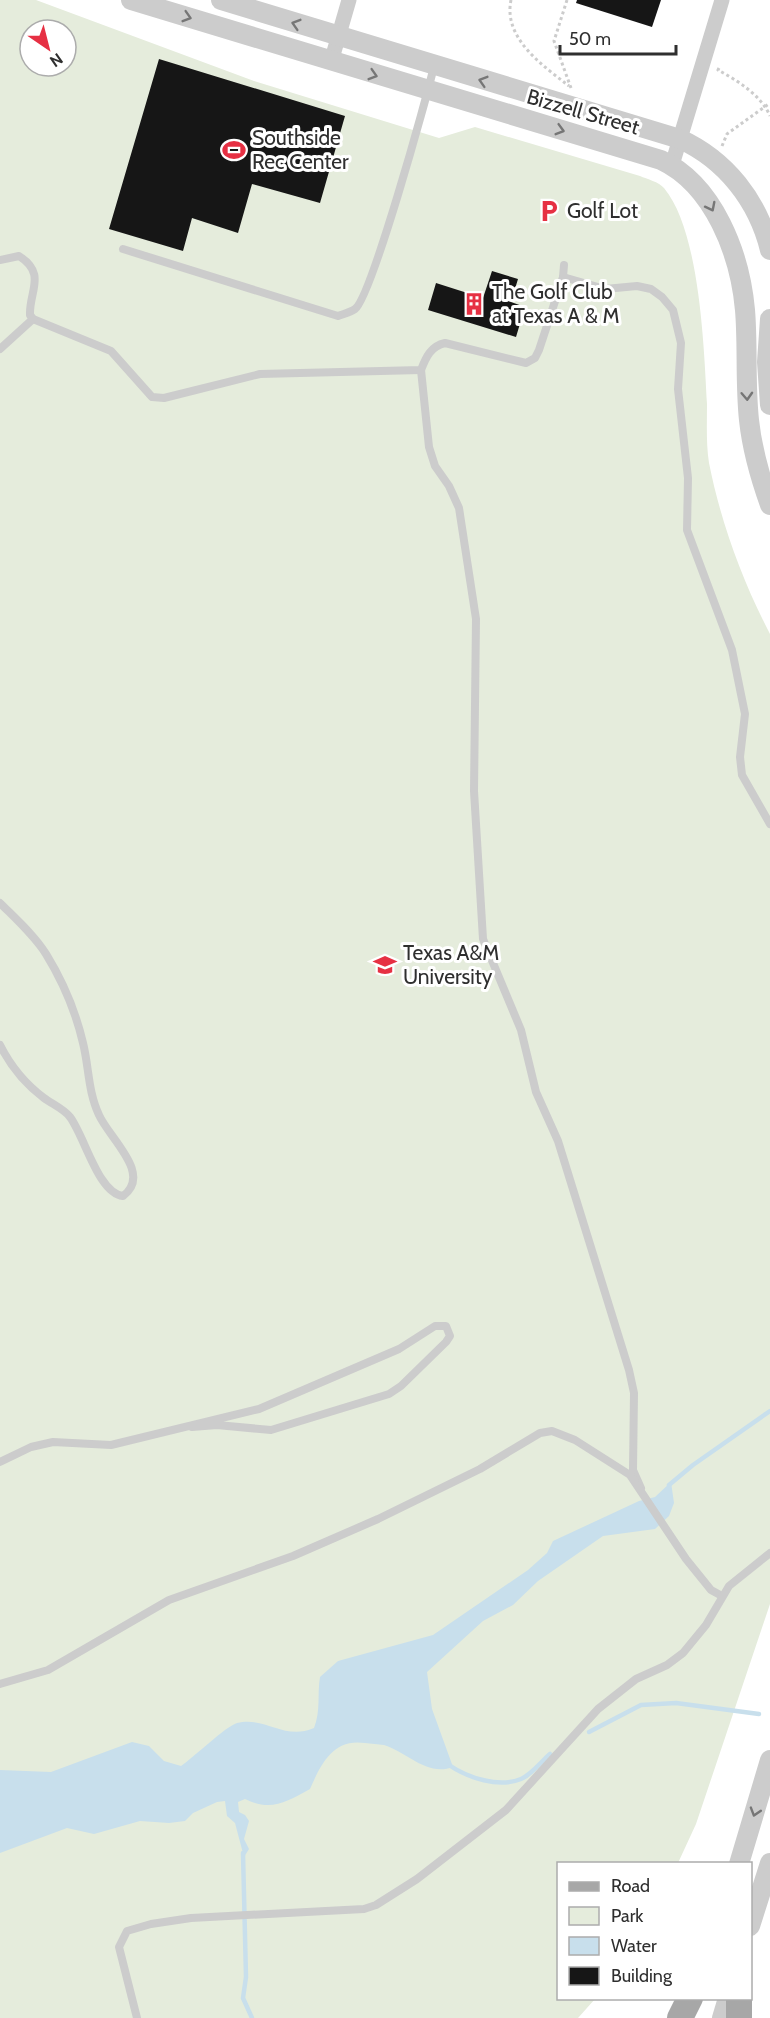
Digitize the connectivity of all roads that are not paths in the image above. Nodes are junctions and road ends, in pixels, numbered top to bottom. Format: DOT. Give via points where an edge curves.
graph roads {
  1 [pos="131,0"];
  2 [pos="221,0"];
  3 [pos="349,0"];
  4 [pos="722,0"];
  5 [pos="338,37"];
  6 [pos="331,62"];
  7 [pos="434,66"];
  8 [pos="428,92"];
  9 [pos="525,93"];
  10 [pos="518,118"];
  11 [pos="680,139"];
  12 [pos="672,165"];
  13 [pos="123,249"];
  14 [pos="770,250"];
  15 [pos="0,260"];
  16 [pos="564,265"];
  17 [pos="563,277"];
  18 [pos="33,319"];
  19 [pos="770,319"];
  20 [pos="0,349"];
  21 [pos="421,370"];
  22 [pos="770,405"];
  23 [pos="770,503"];
  24 [pos="770,824"];
  25 [pos="0,903"];
  26 [pos="0,1045"];
  27 [pos="192,1427"];
  28 [pos="0,1462"];
  29 [pos="640,1488"];
  30 [pos="770,1553"];
  31 [pos="722,1596"];
  32 [pos="0,1684"];
  33 [pos="770,1760"];
  34 [pos="739,1862"];
  35 [pos="770,1863"];
  36 [pos="752,1920"];
  37 [pos="689,2000"];
  38 [pos="699,2000"];
  39 [pos="727,2000"];
  40 [pos="739,2000"];
  41 [pos="137,2018"];
  42 [pos="680,2018"];
  43 [pos="694,2018"];
  44 [pos="722,2018"];
  45 [pos="739,2018"];
  1 -- 6 [label="street, Bizzell Street, one-way"];
  5 -- 2 [label="street, Bizzell Street, one-way"];
  3 -- 5 [label="street"];
  4 -- 11 [label="street"];
  5 -- 6 [label="street"];
  5 -- 7 [label="street, Bizzell Street"];
  6 -- 8 [label="street, Bizzell Street, one-way"];
  7 -- 8 [label="lane"];
  9 -- 7 [label="street, Bizzell Street, one-way"];
  8 -- 10 [label="street, Bizzell Street"];
  8 -- 13 [label="lane" via="369,283 356,309 338,316"];
  9 -- 10 [label="street"];
  9 -- 11 [label="street, Bizzell Street"];
  10 -- 12 [label="street, Bizzell Street, one-way"];
  11 -- 12 [label="street"];
  11 -- 14 [label="street, Bizzell Street" via="713,159 741,186 760,218"];
  12 -- 23 [label="street, Bizzell Street, one-way" via="708,199 737,268 745,308 750,433"];
  15 -- 18 [label="lane" via="19,256 29,262 35,277 29,305"];
  16 -- 17 [label="lane"];
  17 -- 21 [label="lane" via="535,358 519,363 445,343 431,351"];
  17 -- 24 [label="lane" via="605,289 651,289 673,310 681,343 678,389 688,478 687,530 732,650 745,714 742,775"];
  18 -- 20 [label="lane"];
  18 -- 21 [label="lane" via="111,351 152,397 183,395 260,374"];
  19 -- 22 [label="street"];
  21 -- 29 [label="lane" via="429,447 435,466 459,508 476,619 474,791 483,939 521,1030 536,1092 558,1141 629,1370 634,1393 633,1470"];
  25 -- 26 [label="lane" via="46,954 78,1022 91,1094 99,1116 134,1170 131,1190 117,1195 103,1183 69,1115 10,1066"];
  27 -- 27 [label="lane" via="259,1409 399,1349 435,1326 446,1326 450,1332 446,1342 389,1394 271,1430"];
  27 -- 28 [label="lane" via="111,1445 53,1442 31,1447"];
  29 -- 31 [label="lane" via="702,1579"];
  29 -- 32 [label="lane" via="620,1466 562,1432 540,1433 459,1480 378,1519 293,1556 169,1600 48,1670"];
  30 -- 31 [label="lane"];
  31 -- 41 [label="lane" via="706,1625 683,1653 667,1665 643,1674 604,1704 506,1810 417,1879 376,1905 130,1928 119,1943"];
  33 -- 34 [label="street, one-way"];
  35 -- 36 [label="street"];
  37 -- 42 [label="main road"];
  38 -- 43 [label="street"];
  39 -- 44 [label="street"];
  40 -- 45 [label="main road"];
}
